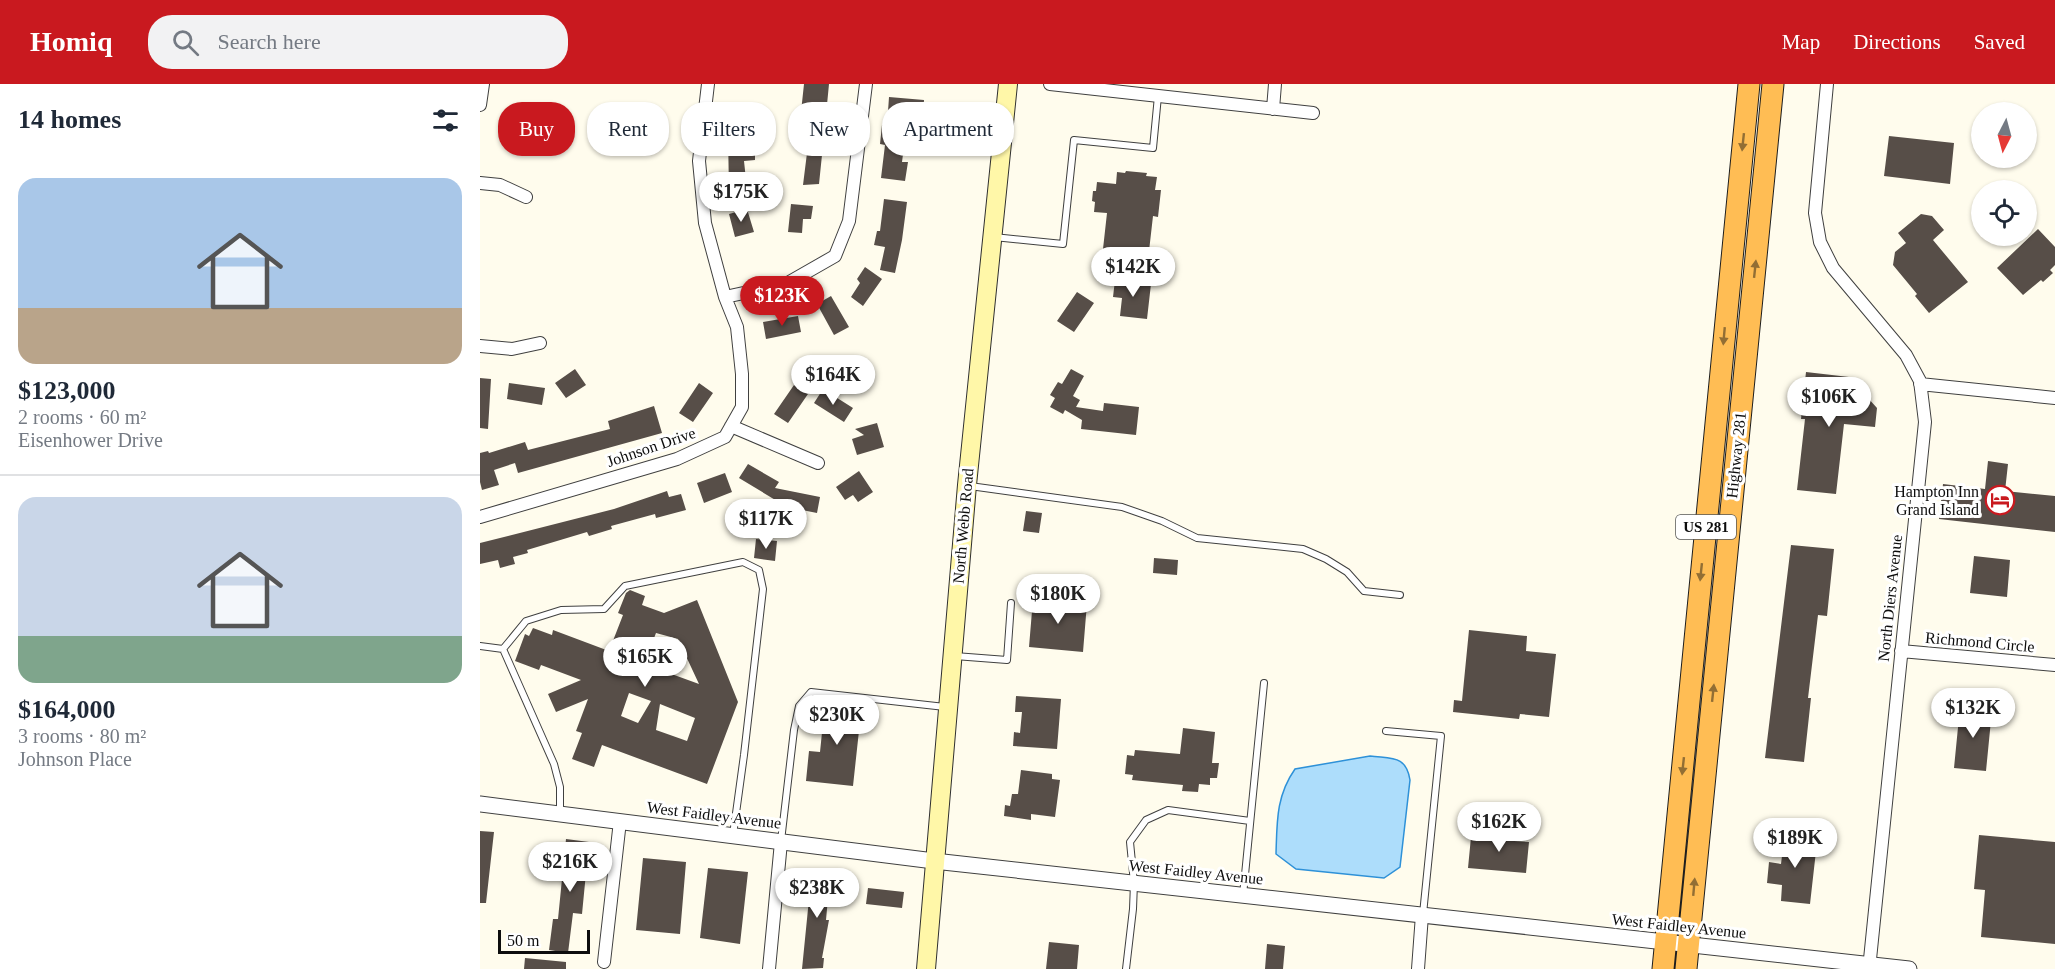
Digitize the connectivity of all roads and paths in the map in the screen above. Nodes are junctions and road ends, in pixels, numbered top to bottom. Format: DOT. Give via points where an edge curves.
graph roads {
  1 [pos="483,84"];
  2 [pos="708,84"];
  3 [pos="866,84"];
  4 [pos="1008,84"];
  5 [pos="1050,84"];
  6 [pos="1275,84"];
  7 [pos="1749,84"];
  8 [pos="1773,84"];
  9 [pos="1827,84"];
  10 [pos="1158,96"];
  11 [pos="480,105"];
  12 [pos="1273,109"];
  13 [pos="1313,113"];
  14 [pos="480,183"];
  15 [pos="526,197"];
  16 [pos="992,237"];
  17 [pos="725,297"];
  18 [pos="540,343"];
  19 [pos="480,346"];
  20 [pos="1920,384"];
  21 [pos="2055,398"];
  22 [pos="731,426"];
  23 [pos="818,462"];
  24 [pos="967,485"];
  25 [pos="480,518"];
  26 [pos="1400,595"];
  27 [pos="1011,603"];
  28 [pos="480,646"];
  29 [pos="503,649"];
  30 [pos="1901,651"];
  31 [pos="951,656"];
  32 [pos="2055,665"];
  33 [pos="1264,683"];
  34 [pos="947,708"];
  35 [pos="1386,730"];
  36 [pos="480,804"];
  37 [pos="560,814"];
  38 [pos="1250,821"];
  39 [pos="620,822"];
  40 [pos="733,836"];
  41 [pos="781,842"];
  42 [pos="934,861"];
  43 [pos="1134,883"];
  44 [pos="1242,895"];
  45 [pos="1422,915"];
  46 [pos="1665,943"];
  47 [pos="1689,945"];
  48 [pos="604,962"];
  49 [pos="1869,967"];
  50 [pos="770,969"];
  51 [pos="926,969"];
  52 [pos="1126,969"];
  53 [pos="1418,969"];
  54 [pos="1663,969"];
  55 [pos="1686,969"];
  56 [pos="1909,969"];
  1 -- 11 [label="street"];
  2 -- 17 [label="street, Johnson Drive" via="700,166 705,223"];
  3 -- 17 [label="street" via="849,221 835,256 786,284"];
  4 -- 16 [label="main road, North Webb Road"];
  5 -- 10 [label="street"];
  6 -- 12 [label="street"];
  7 -- 46 [label="highway, Highway 281 / US 281, one-way"];
  47 -- 8 [label="highway, Highway 281 / US 281, one-way"];
  9 -- 20 [label="street, North Diers Avenue" via="1815,213 1820,242 1833,268 1906,355"];
  10 -- 12 [label="street"];
  10 -- 16 [label="lane" via="1153,148 1074,140 1063,244"];
  12 -- 13 [label="street"];
  14 -- 15 [label="street" via="500,185"];
  16 -- 24 [label="main road, North Webb Road"];
  17 -- 22 [label="street, Johnson Drive" via="737,327 742,374 742,407"];
  18 -- 19 [label="street" via="512,349"];
  20 -- 21 [label="street"];
  20 -- 30 [label="street, North Diers Avenue" via="1924,422"];
  22 -- 23 [label="street"];
  22 -- 25 [label="street, Johnson Drive" via="725,437 677,459"];
  24 -- 26 [label="lane" via="1122,507 1197,538 1303,549 1347,572 1364,591"];
  24 -- 31 [label="main road, North Webb Road"];
  27 -- 31 [label="lane" via="1007,660"];
  28 -- 29 [label="lane"];
  29 -- 37 [label="lane" via="554,764 560,787"];
  29 -- 40 [label="lane" via="526,621 561,610 604,609 625,586 743,562 759,570 763,589"];
  30 -- 32 [label="street, Richmond Circle"];
  30 -- 49 [label="street, North Diers Avenue"];
  31 -- 34 [label="main road, North Webb Road"];
  33 -- 38 [label="lane"];
  34 -- 41 [label="lane" via="810,692 799,706 794,730"];
  34 -- 42 [label="main road, North Webb Road"];
  35 -- 45 [label="lane" via="1441,736"];
  36 -- 37 [label="street, West Faidley Avenue"];
  37 -- 39 [label="street, West Faidley Avenue"];
  38 -- 43 [label="lane" via="1168,810 1146,820 1130,842"];
  38 -- 44 [label="lane"];
  39 -- 40 [label="street, West Faidley Avenue"];
  39 -- 48 [label="street"];
  40 -- 41 [label="street, West Faidley Avenue"];
  41 -- 42 [label="street, West Faidley Avenue"];
  41 -- 50 [label="street"];
  42 -- 43 [label="street, West Faidley Avenue"];
  42 -- 51 [label="main road, North Webb Road"];
  43 -- 44 [label="street, West Faidley Avenue"];
  43 -- 52 [label="lane"];
  44 -- 45 [label="street, West Faidley Avenue"];
  45 -- 46 [label="street, West Faidley Avenue"];
  45 -- 53 [label="street"];
  46 -- 47 [label="street, West Faidley Avenue"];
  46 -- 54 [label="highway, Highway 281 / US 281"];
  47 -- 49 [label="street, West Faidley Avenue"];
  47 -- 55 [label="highway, Highway 281 / US 281"];
  49 -- 56 [label="street, West Faidley Avenue"];
}
